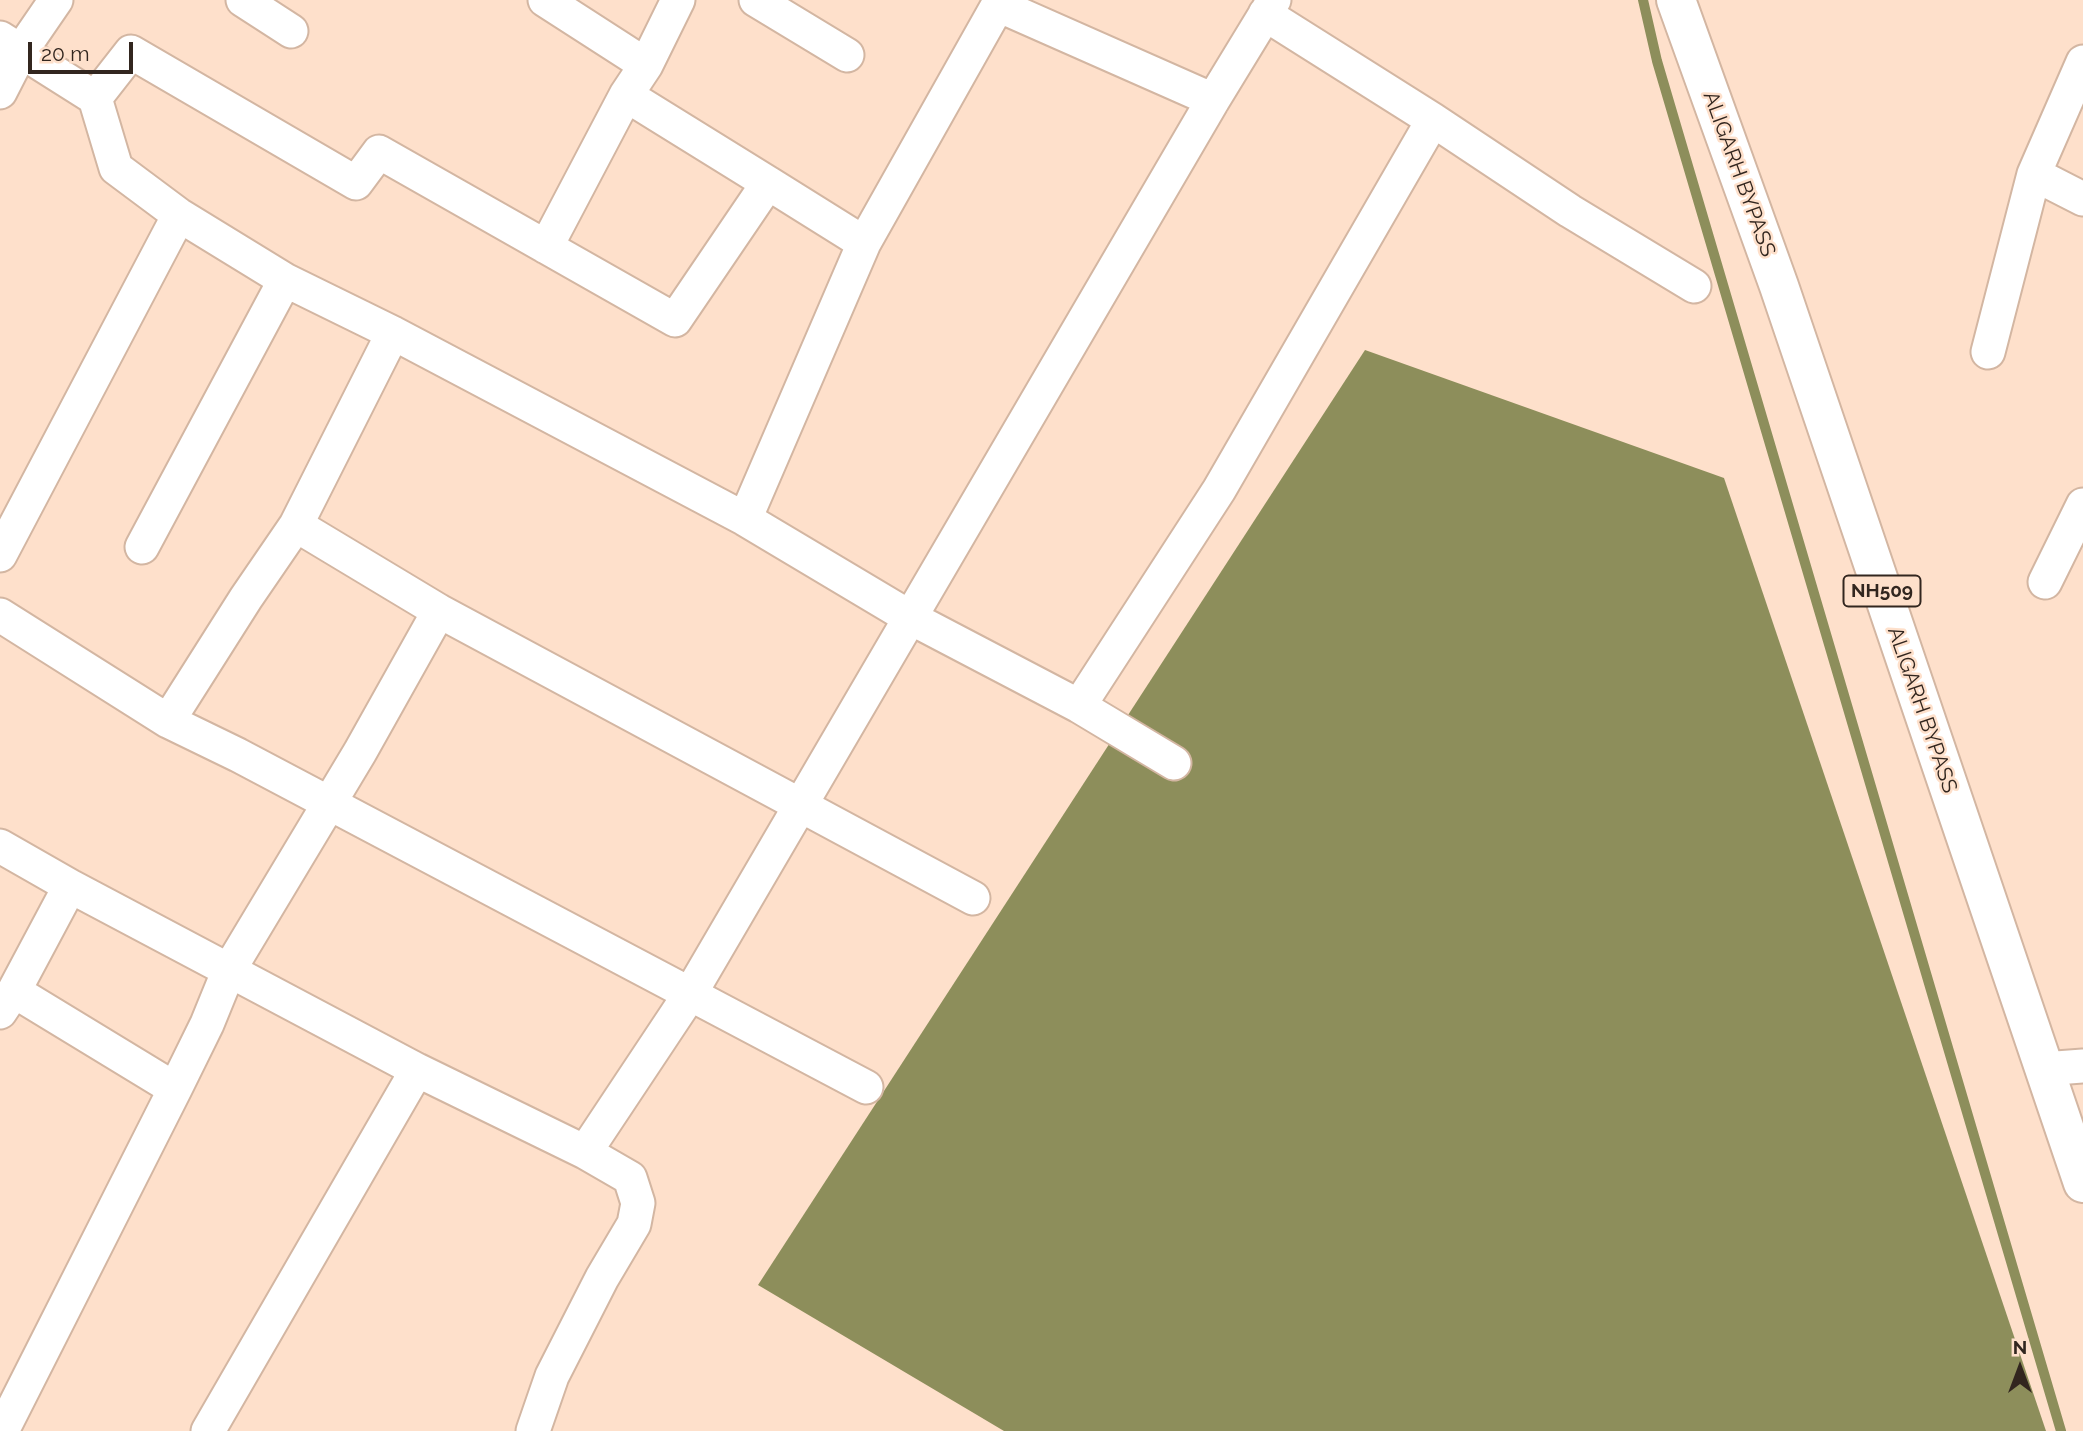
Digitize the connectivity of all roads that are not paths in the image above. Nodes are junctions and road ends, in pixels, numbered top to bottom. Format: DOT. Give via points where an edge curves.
graph roads {
  1 [pos="56,0"];
  2 [pos="243,0"];
  3 [pos="545,0"];
  4 [pos="678,0"];
  5 [pos="756,0"];
  6 [pos="1676,0"];
  7 [pos="988,2"];
  8 [pos="1269,7"];
  9 [pos="291,31"];
  10 [pos="10,44"];
  11 [pos="847,55"];
  12 [pos="2083,62"];
  13 [pos="646,65"];
  14 [pos="0,92"];
  15 [pos="626,94"];
  16 [pos="95,98"];
  17 [pos="1213,100"];
  18 [pos="1433,120"];
  19 [pos="2034,174"];
  20 [pos="768,183"];
  21 [pos="2083,199"];
  22 [pos="178,215"];
  23 [pos="864,243"];
  24 [pos="546,247"];
  25 [pos="285,280"];
  26 [pos="1694,286"];
  27 [pos="393,333"];
  28 [pos="1987,352"];
  29 [pos="2083,505"];
  30 [pos="744,519"];
  31 [pos="7,521"];
  32 [pos="296,525"];
  33 [pos="142,547"];
  34 [pos="0,555"];
  35 [pos="2045,582"];
  36 [pos="439,611"];
  37 [pos="0,615"];
  38 [pos="911,618"];
  39 [pos="1079,706"];
  40 [pos="168,721"];
  41 [pos="1174,763"];
  42 [pos="328,802"];
  43 [pos="800,804"];
  44 [pos="0,846"];
  45 [pos="70,886"];
  46 [pos="973,898"];
  47 [pos="229,970"];
  48 [pos="690,994"];
  49 [pos="7,1001"];
  50 [pos="2083,1066"];
  51 [pos="2043,1069"];
  52 [pos="417,1070"];
  53 [pos="866,1087"];
  54 [pos="175,1089"];
  55 [pos="584,1152"];
  56 [pos="2083,1183"];
  57 [pos="2,1431"];
  58 [pos="208,1431"];
  59 [pos="533,1431"];
  1 -- 10 [label="street"];
  2 -- 9 [label="street"];
  3 -- 13 [label="street"];
  4 -- 13 [label="street"];
  5 -- 11 [label="street"];
  6 -- 51 [label="highway, ALIGARH BYPASS / NH509" via="1779,286"];
  7 -- 17 [label="street"];
  7 -- 23 [label="street"];
  8 -- 17 [label="street"];
  8 -- 18 [label="street"];
  10 -- 14 [label="street"];
  10 -- 16 [label="street"];
  12 -- 19 [label="street"];
  13 -- 15 [label="street"];
  15 -- 20 [label="street"];
  15 -- 24 [label="street"];
  16 -- 22 [label="street" via="117,169"];
  16 -- 24 [label="street" via="131,52 356,183 379,152"];
  17 -- 38 [label="street"];
  18 -- 26 [label="street"];
  18 -- 39 [label="street" via="1219,490"];
  19 -- 21 [label="street"];
  19 -- 28 [label="street"];
  20 -- 23 [label="street"];
  20 -- 24 [label="street" via="675,320"];
  22 -- 25 [label="street"];
  22 -- 31 [label="street"];
  23 -- 30 [label="street"];
  25 -- 27 [label="street"];
  25 -- 33 [label="street"];
  27 -- 30 [label="street"];
  27 -- 32 [label="street"];
  29 -- 35 [label="street"];
  30 -- 38 [label="street"];
  31 -- 34 [label="street"];
  32 -- 36 [label="street"];
  32 -- 40 [label="street"];
  36 -- 42 [label="street"];
  36 -- 43 [label="street"];
  37 -- 40 [label="street"];
  38 -- 39 [label="street"];
  38 -- 43 [label="street"];
  39 -- 41 [label="street"];
  40 -- 42 [label="street"];
  42 -- 47 [label="street"];
  42 -- 48 [label="street"];
  43 -- 46 [label="street"];
  43 -- 48 [label="street"];
  44 -- 45 [label="street"];
  45 -- 47 [label="street"];
  45 -- 49 [label="street"];
  47 -- 52 [label="street"];
  47 -- 54 [label="street"];
  48 -- 53 [label="street"];
  48 -- 55 [label="street"];
  49 -- 54 [label="street"];
  50 -- 51 [label="street"];
  51 -- 56 [label="highway, ALIGARH BYPASS / NH509"];
  52 -- 55 [label="street"];
  52 -- 58 [label="street"];
  54 -- 57 [label="street"];
  55 -- 59 [label="street" via="630,1178 638,1203 634,1224 552,1376"];
}
